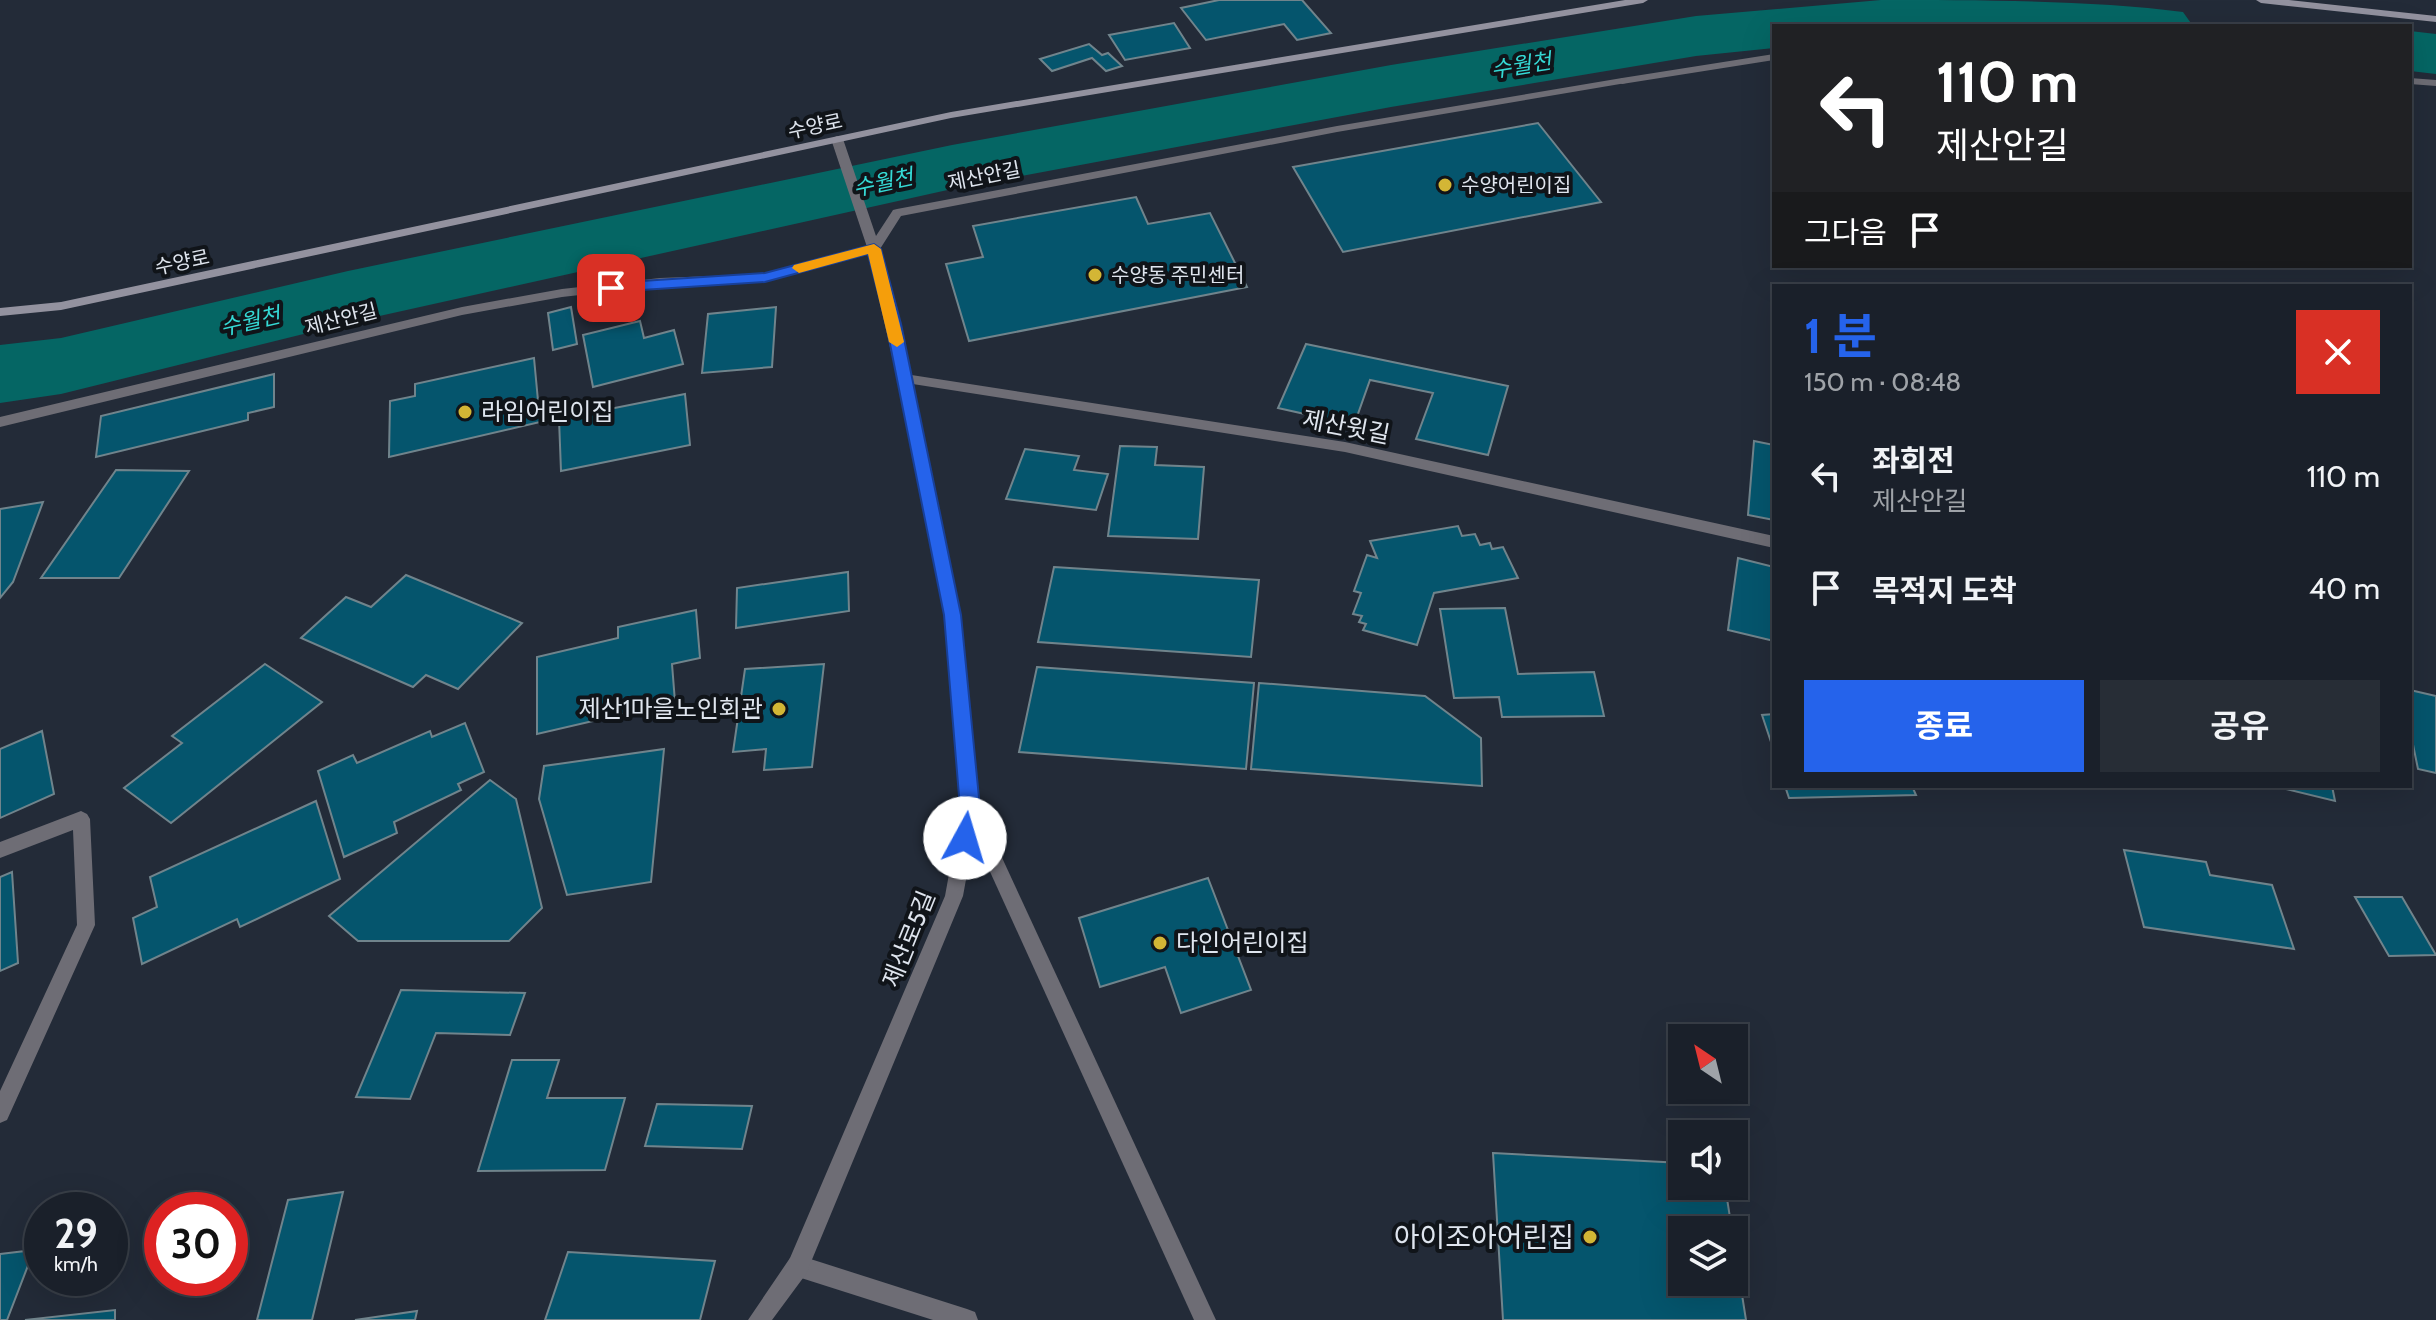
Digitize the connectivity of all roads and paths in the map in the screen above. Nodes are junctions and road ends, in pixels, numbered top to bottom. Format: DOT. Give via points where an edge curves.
graph roads {
  1 [pos="1643,0"];
  2 [pos="2261,0"];
  3 [pos="2436,19"];
  4 [pos="1772,57"];
  5 [pos="2412,81"];
  6 [pos="2436,83"];
  7 [pos="837,139"];
  8 [pos="874,249"];
  9 [pos="0,312"];
  10 [pos="905,379"];
  11 [pos="0,422"];
  12 [pos="1772,542"];
  13 [pos="970,808"];
  14 [pos="0,850"];
  15 [pos="0,1113"];
  16 [pos="798,1266"];
  17 [pos="759,1320"];
  18 [pos="967,1320"];
  19 [pos="1205,1320"];
  1 -- 7 [label="street, 수양로" via="951,115"];
  2 -- 3 [label="street"];
  4 -- 8 [label="street, 제산안길" via="1322,132 897,213"];
  5 -- 6 [label="street"];
  7 -- 8 [label="street, 제산로5길"];
  7 -- 9 [label="street, 수양로" via="61,306"];
  8 -- 10 [label="street, 제산로5길"];
  8 -- 11 [label="street, 제산안길" via="765,278 660,282 462,311"];
  10 -- 12 [label="street, 제산윗길" via="1345,447"];
  10 -- 13 [label="street, 제산로5길" via="953,615"];
  13 -- 16 [label="street, 제산로5길" via="954,896"];
  13 -- 19 [label="street"];
  14 -- 15 [label="street" via="81,819 86,925"];
  16 -- 17 [label="street, 제산로5길"];
  16 -- 18 [label="street"];
}
